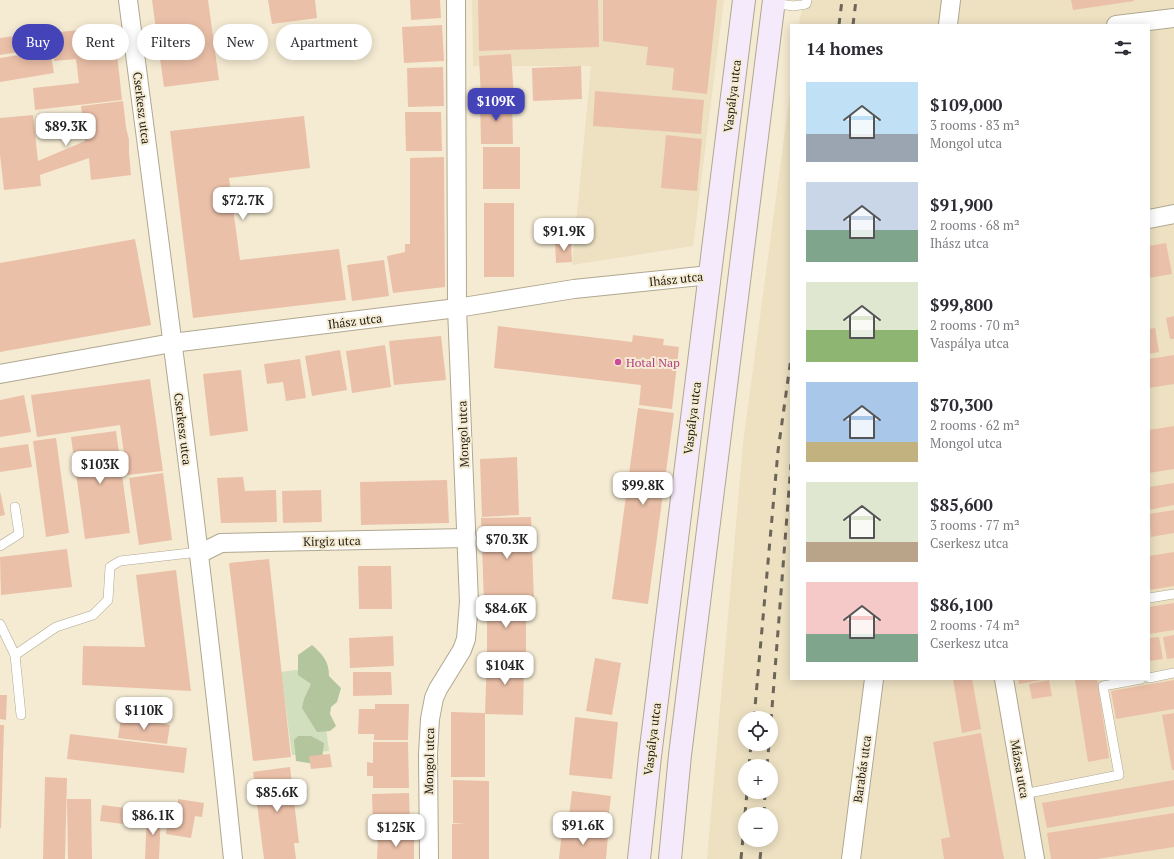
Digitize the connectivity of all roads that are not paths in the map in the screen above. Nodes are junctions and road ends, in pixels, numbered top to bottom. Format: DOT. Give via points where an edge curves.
graph roads {
  1 [pos="128,0"];
  2 [pos="456,0"];
  3 [pos="744,0"];
  4 [pos="807,0"];
  5 [pos="951,0"];
  6 [pos="774,1"];
  7 [pos="1174,18"];
  8 [pos="948,24"];
  9 [pos="1124,24"];
  10 [pos="1174,214"];
  11 [pos="1150,219"];
  12 [pos="710,275"];
  13 [pos="740,279"];
  14 [pos="457,308"];
  15 [pos="172,343"];
  16 [pos="0,374"];
  17 [pos="15,507"];
  18 [pos="467,538"];
  19 [pos="0,546"];
  20 [pos="199,553"];
  21 [pos="1174,594"];
  22 [pos="1150,598"];
  23 [pos="0,624"];
  24 [pos="16,656"];
  25 [pos="1174,673"];
  26 [pos="1150,678"];
  27 [pos="874,680"];
  28 [pos="1004,680"];
  29 [pos="1136,680"];
  30 [pos="21,715"];
  31 [pos="1024,794"];
  32 [pos="233,859"];
  33 [pos="429,859"];
  34 [pos="639,859"];
  35 [pos="670,859"];
  36 [pos="851,859"];
  37 [pos="1035,859"];
  1 -- 15 [label="street, Cserkesz utca"];
  2 -- 14 [label="street, Mongol utca"];
  3 -- 12 [label="main road, Vaspálya utca"];
  4 -- 6 [label="lane" via="806,4 793,6"];
  5 -- 8 [label="street"];
  6 -- 13 [label="main road"];
  7 -- 9 [label="street"];
  10 -- 11 [label="street"];
  12 -- 13 [label="main road"];
  12 -- 14 [label="street, Ihász utca" via="574,289"];
  12 -- 34 [label="main road, Vaspálya utca"];
  13 -- 35 [label="main road" via="680,755"];
  14 -- 15 [label="street, Ihász utca"];
  14 -- 18 [label="street, Mongol utca"];
  15 -- 16 [label="street, Ihász utca"];
  15 -- 20 [label="street, Cserkesz utca"];
  17 -- 19 [label="lane" via="19,534"];
  18 -- 20 [label="street, Kirgiz utca" via="221,543"];
  18 -- 33 [label="street, Mongol utca" via="469,602 466,639 438,689 430,719"];
  20 -- 24 [label="lane" via="120,561 110,567 108,600 93,615 56,627"];
  20 -- 32 [label="street, Cserkesz utca" via="217,696"];
  21 -- 22 [label="lane"];
  23 -- 24 [label="lane"];
  24 -- 30 [label="lane"];
  25 -- 26 [label="lane"];
  27 -- 36 [label="street, Barabás utca"];
  28 -- 31 [label="street, Mázsa utca"];
  29 -- 31 [label="lane" via="1103,686 1119,775"];
  31 -- 37 [label="street, Mázsa utca"];
}
